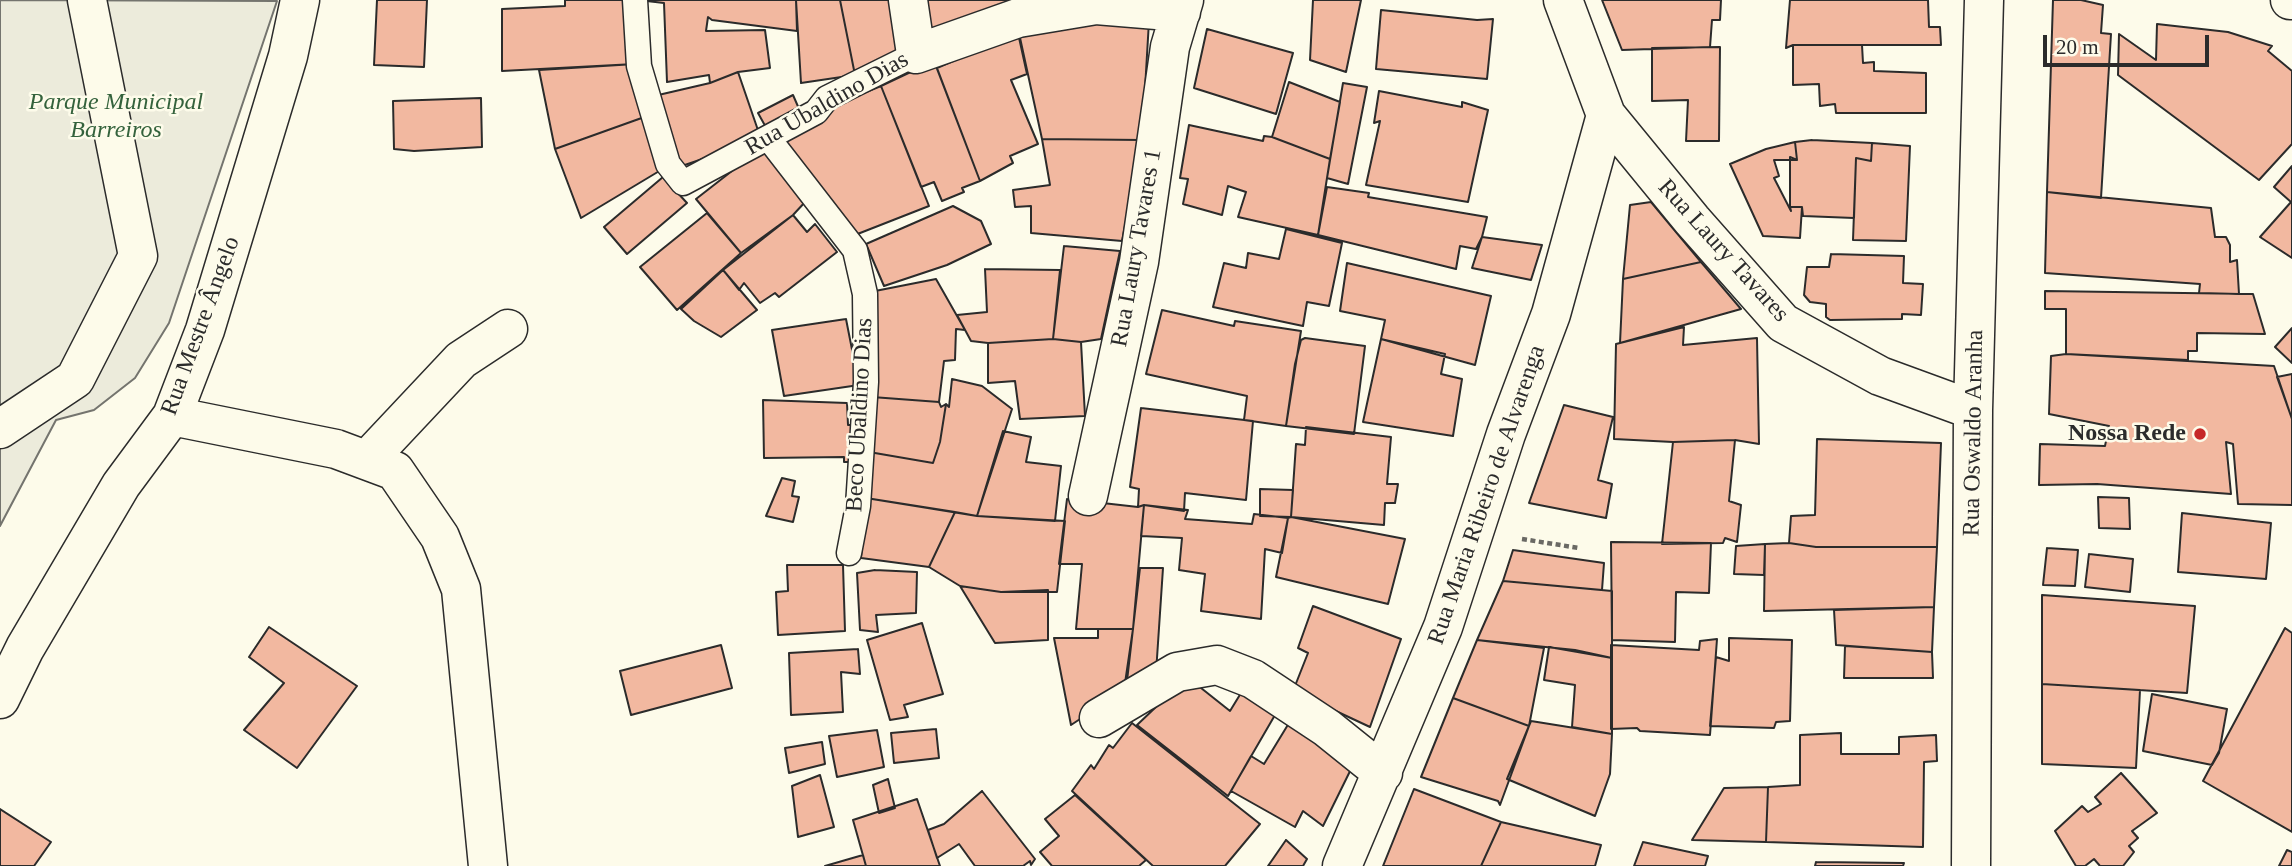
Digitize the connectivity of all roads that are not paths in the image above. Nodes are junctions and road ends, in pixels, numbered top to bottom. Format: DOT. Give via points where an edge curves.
graph roads {
  1 [pos="86,0"];
  2 [pos="300,0"];
  3 [pos="635,0"];
  4 [pos="908,0"];
  5 [pos="1563,0"];
  6 [pos="1984,0"];
  7 [pos="1182,6"];
  8 [pos="916,54"];
  9 [pos="1606,115"];
  10 [pos="769,139"];
  11 [pos="508,329"];
  12 [pos="1973,410"];
  13 [pos="172,416"];
  14 [pos="0,429"];
  15 [pos="367,460"];
  16 [pos="1088,496"];
  17 [pos="849,554"];
  18 [pos="13,641"];
  19 [pos="0,699"];
  20 [pos="1099,718"];
  21 [pos="1384,773"];
  22 [pos="1976,864"];
  23 [pos="488,866"];
  24 [pos="1342,866"];
  1 -- 14 [label="street" via="138,256 75,379"];
  2 -- 13 [label="street, Rua Mestre Ângelo" via="288,56 205,330"];
  3 -- 10 [label="lane, Rua Ubaldino Dias" via="639,66 668,163 683,183"];
  4 -- 8 [label="street"];
  5 -- 9 [label="street, Rua Laury Tavares"];
  6 -- 12 [label="street, Rua Oswaldo Aranha"];
  7 -- 8 [label="street, Rua Ubaldino Dias" via="1096,5 1018,18"];
  7 -- 16 [label="street, Rua Laury Tavares 1" via="1170,47 1139,262"];
  8 -- 10 [label="lane, Rua Ubaldino Dias" via="827,98 816,113"];
  9 -- 12 [label="street, Rua Laury Tavares" via="1783,323 1880,376"];
  9 -- 21 [label="street, Rua Maria Ribeiro de Alvarenga" via="1551,314 1443,627"];
  10 -- 17 [label="lane, Beco Ubaldino Dias" via="855,250 865,294 865,396 858,506"];
  11 -- 15 [label="street" via="461,360"];
  12 -- 22 [label="street, Rua Oswaldo Aranha"];
  13 -- 15 [label="street" via="336,449"];
  13 -- 18 [label="street, Rua Mestre Ângelo"];
  15 -- 23 [label="street" via="396,471 440,537 461,589"];
  18 -- 19 [label="street, Rua Mestre Ângelo"];
  20 -- 21 [label="street" via="1177,672 1217,665 1253,679"];
  21 -- 24 [label="street, Rua Maria Ribeiro de Alvarenga"];
}
